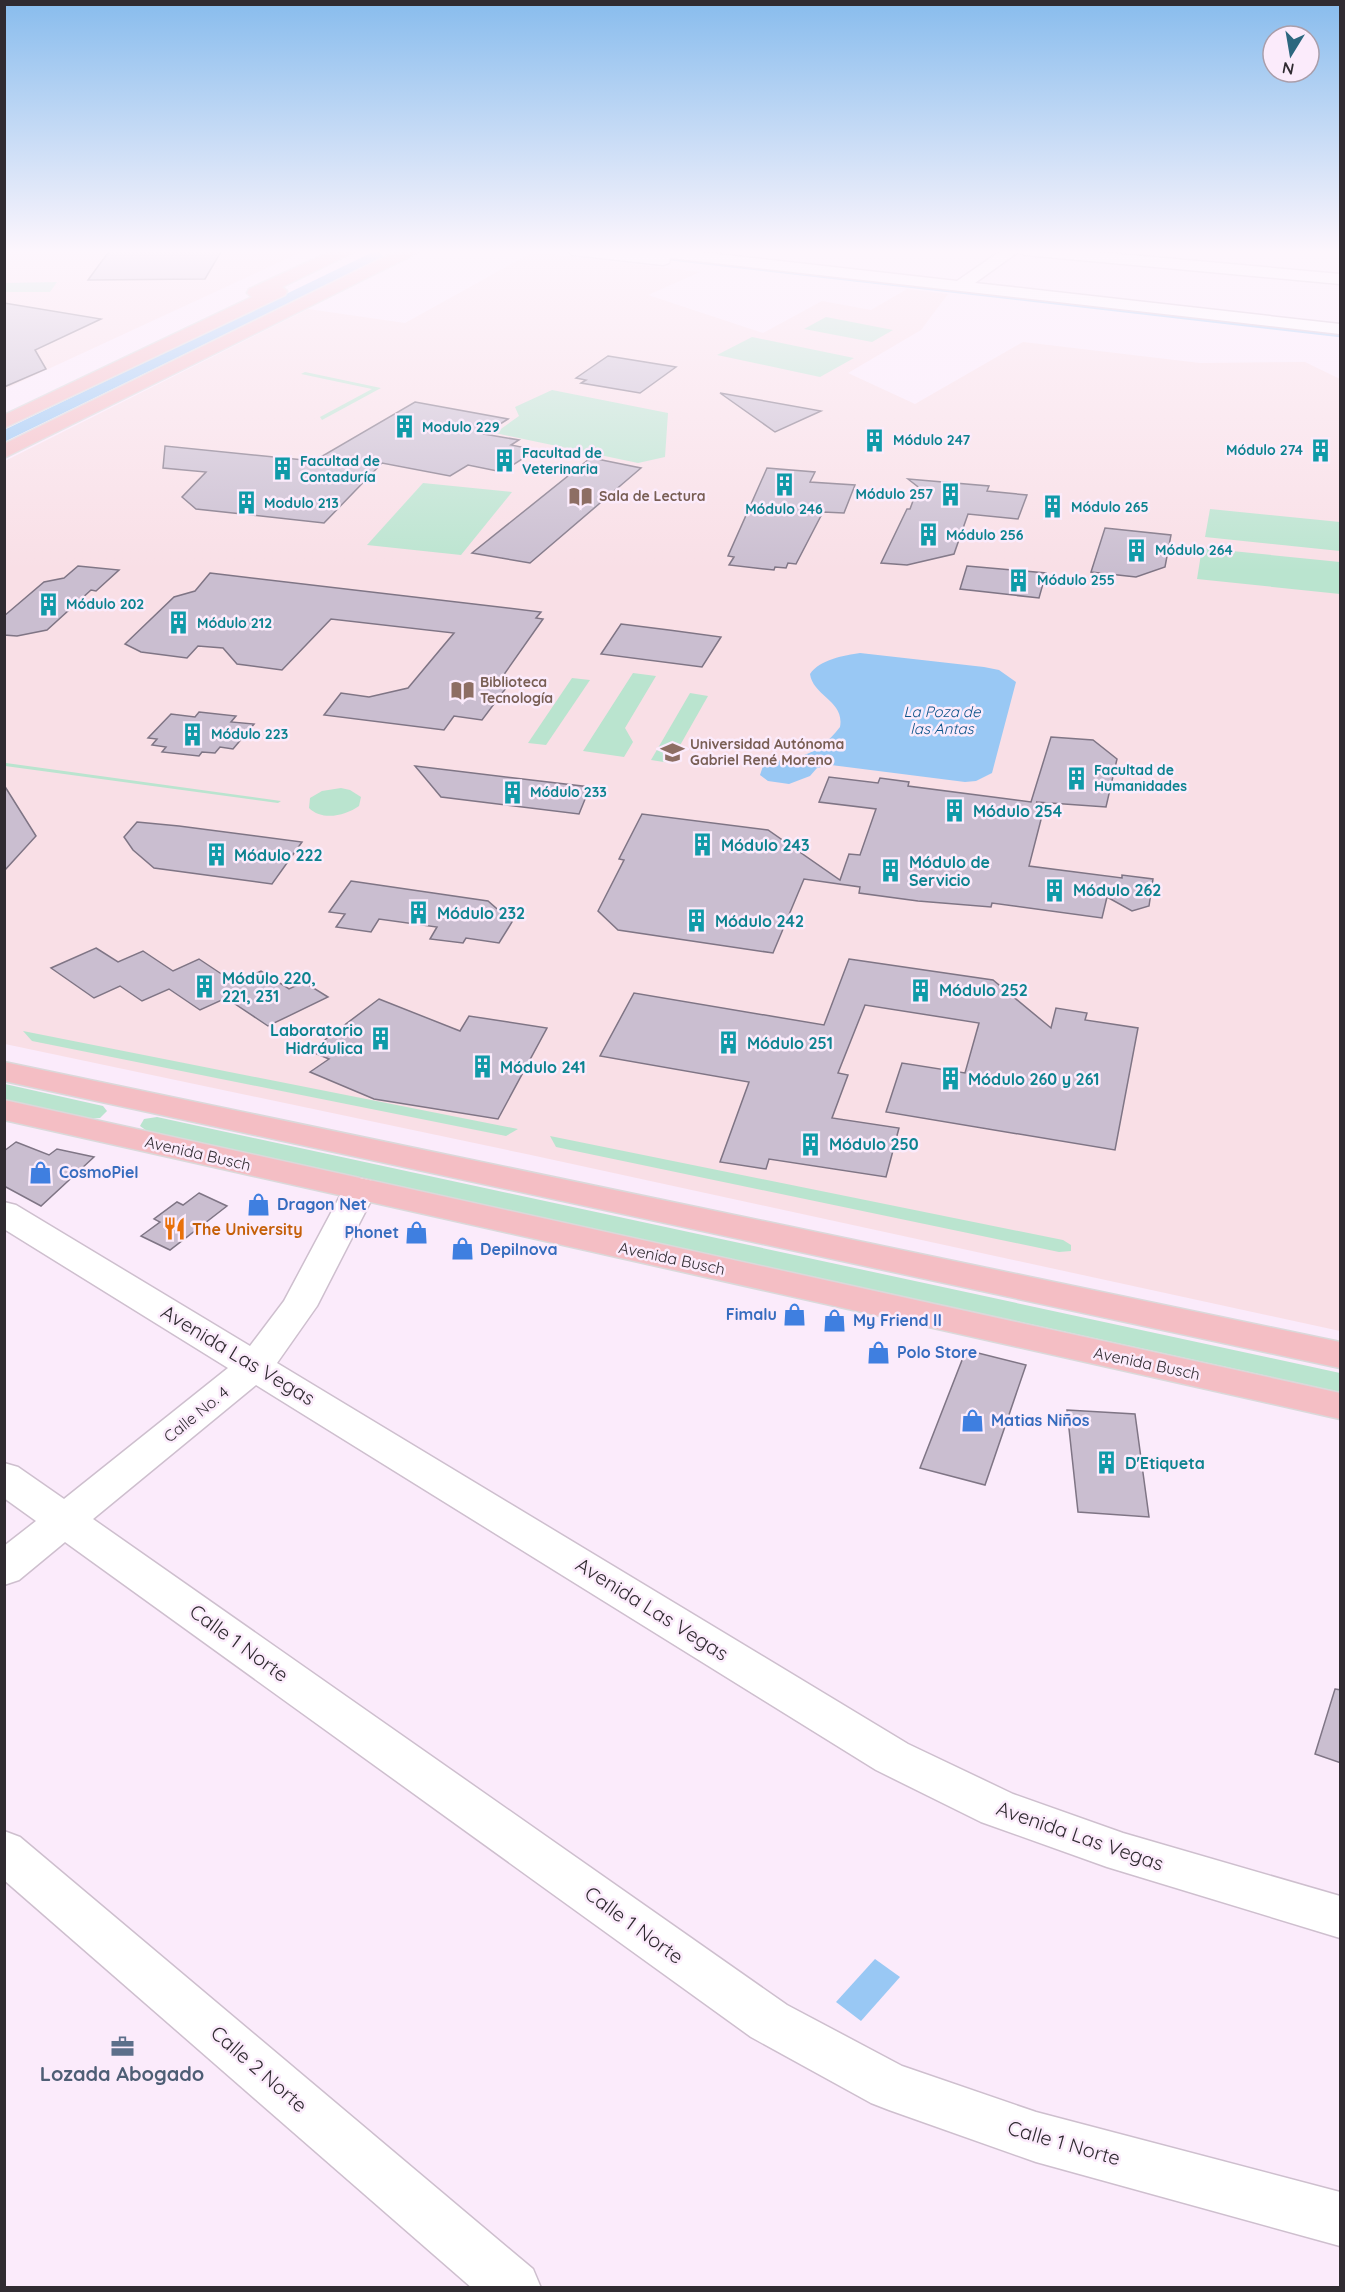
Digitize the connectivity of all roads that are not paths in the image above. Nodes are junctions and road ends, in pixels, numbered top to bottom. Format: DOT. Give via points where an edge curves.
graph roads {
  1 [pos="101,357"];
  2 [pos="123,357"];
  3 [pos="141,357"];
  4 [pos="195,357"];
  5 [pos="4,403"];
  6 [pos="4,414"];
  7 [pos="4,422"];
  8 [pos="4,452"];
  9 [pos="4,1071"];
  10 [pos="134,1098"];
  11 [pos="4,1110"];
  12 [pos="104,1132"];
  13 [pos="360,1189"];
  14 [pos="4,1213"];
  15 [pos="1341,1354"];
  16 [pos="255,1366"];
  17 [pos="1341,1406"];
  18 [pos="4,1478"];
  19 [pos="66,1520"];
  20 [pos="4,1569"];
  21 [pos="4,1851"];
  22 [pos="1341,1917"];
  23 [pos="1341,2219"];
  24 [pos="514,2288"];
  1 -- 5 [label="main road"];
  2 -- 6 [label="main road"];
  3 -- 7 [label="main road"];
  4 -- 8 [label="main road"];
  9 -- 10 [label="main road"];
  10 -- 12 [label="main road"];
  10 -- 15 [label="main road"];
  11 -- 12 [label="main road, Avenida Busch"];
  12 -- 13 [label="main road, Avenida Busch"];
  13 -- 16 [label="street, Calle No. 4" via="299,1306"];
  13 -- 17 [label="main road, Avenida Busch"];
  14 -- 16 [label="street, Avenida Las Vegas"];
  16 -- 19 [label="street, Calle No. 4"];
  16 -- 22 [label="street, Avenida Las Vegas" via="892,1757 997,1808 1123,1853"];
  18 -- 19 [label="street, Calle 1 Norte"];
  19 -- 20 [label="street, Calle No. 4"];
  19 -- 23 [label="street, Calle 1 Norte" via="769,2021 889,2086 1036,2137"];
  21 -- 24 [label="street, Calle 2 Norte"];
}
